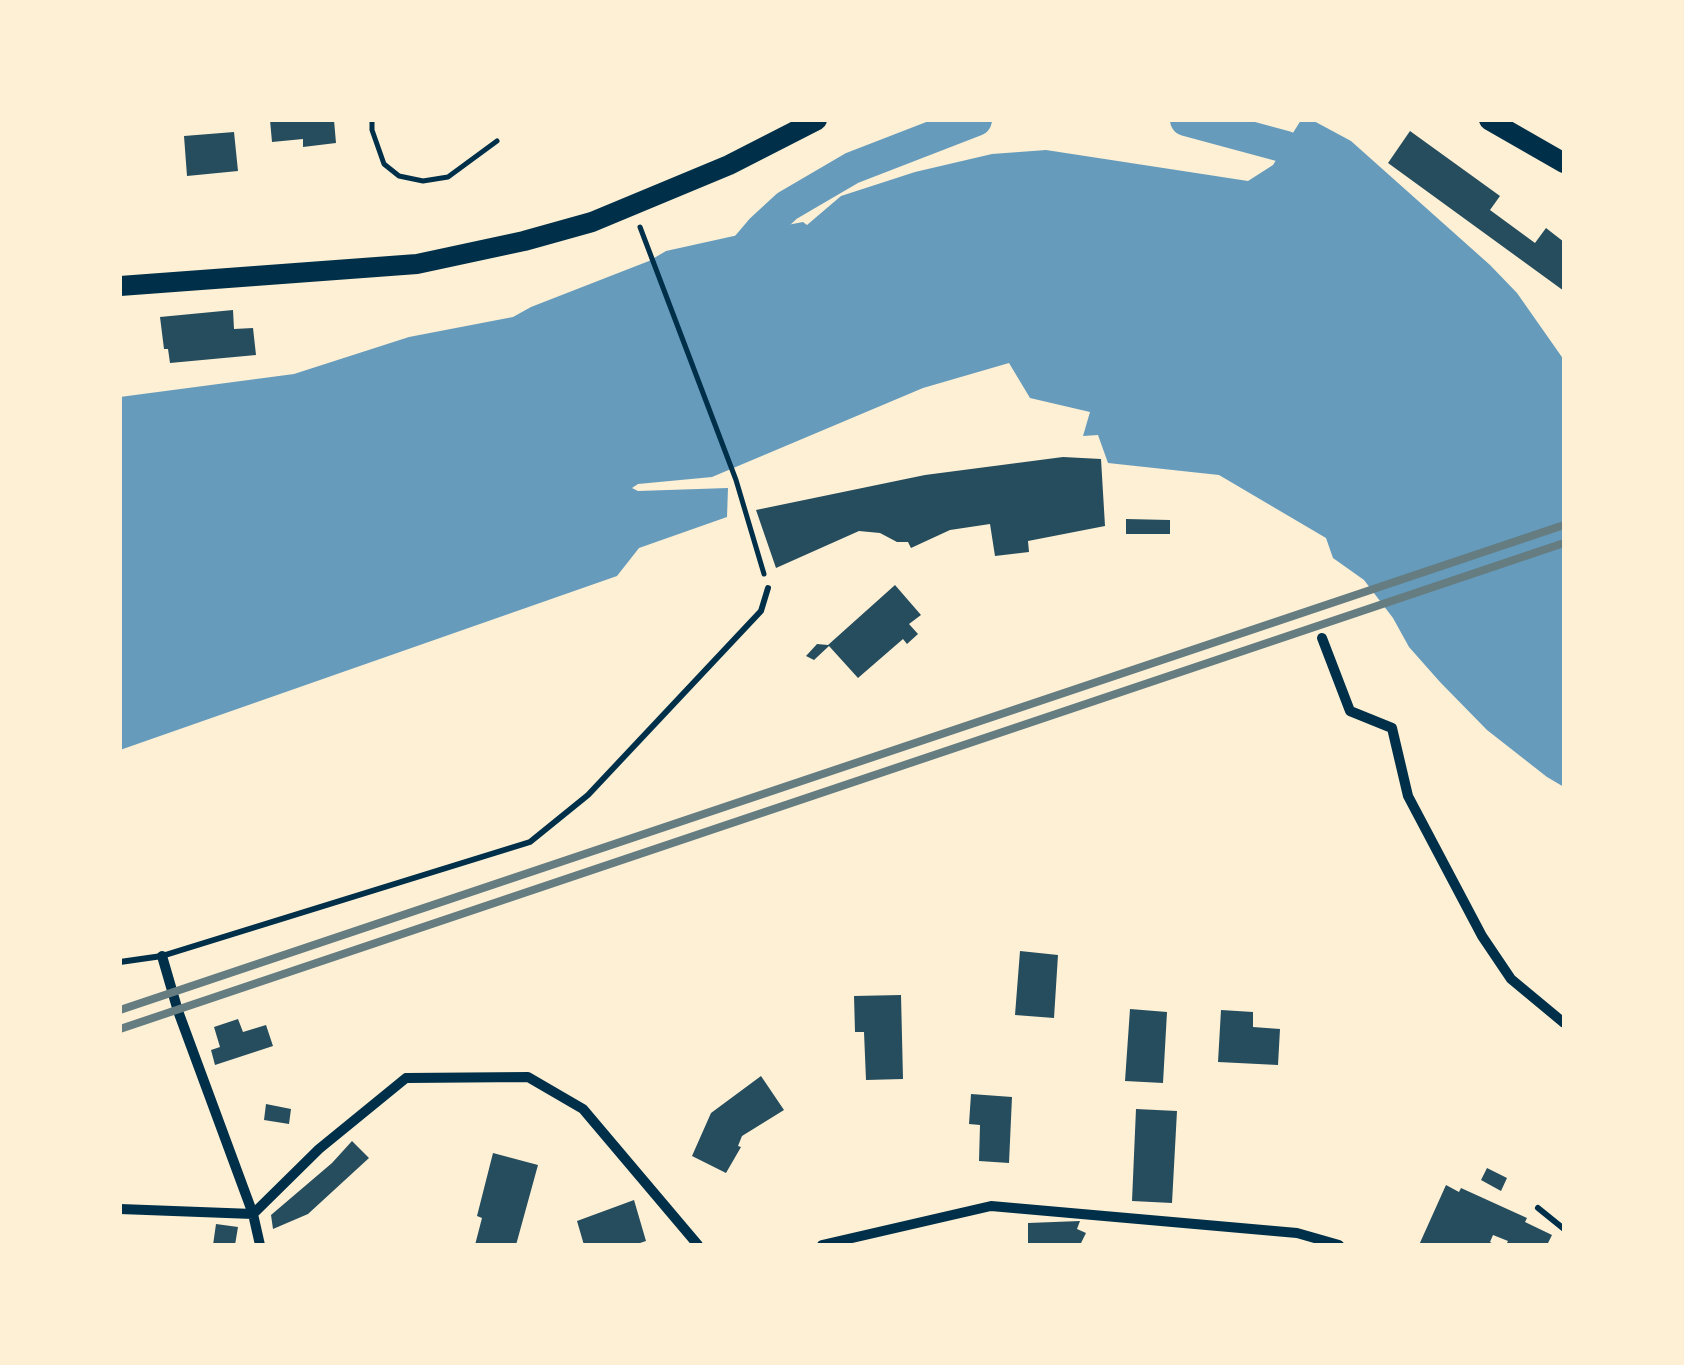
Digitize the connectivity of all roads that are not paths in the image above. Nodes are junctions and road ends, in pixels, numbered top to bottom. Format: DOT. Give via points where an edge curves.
graph roads {
  1 [pos="817,120"];
  2 [pos="1490,120"];
  3 [pos="1564,163"];
  4 [pos="120,286"];
  5 [pos="768,588"];
  6 [pos="1322,638"];
  7 [pos="162,956"];
  8 [pos="120,962"];
  9 [pos="1564,1023"];
  10 [pos="1538,1208"];
  11 [pos="120,1209"];
  12 [pos="252,1214"];
  13 [pos="1564,1229"];
  14 [pos="260,1245"];
  15 [pos="698,1245"];
  16 [pos="822,1245"];
  17 [pos="1339,1245"];
  1 -- 4 [label="main road" via="729,166 592,222 524,241 418,264"];
  2 -- 3 [label="main road"];
  5 -- 7 [label="lane" via="762,612 588,795 530,842"];
  6 -- 9 [label="street" via="1350,711 1392,728 1408,796 1482,936 1511,980"];
  7 -- 8 [label="lane"];
  7 -- 12 [label="street"];
  10 -- 13 [label="lane"];
  11 -- 12 [label="street"];
  12 -- 14 [label="street"];
  12 -- 15 [label="street" via="406,1078 528,1077 584,1109"];
  16 -- 17 [label="street" via="991,1206 1297,1233"];
}
